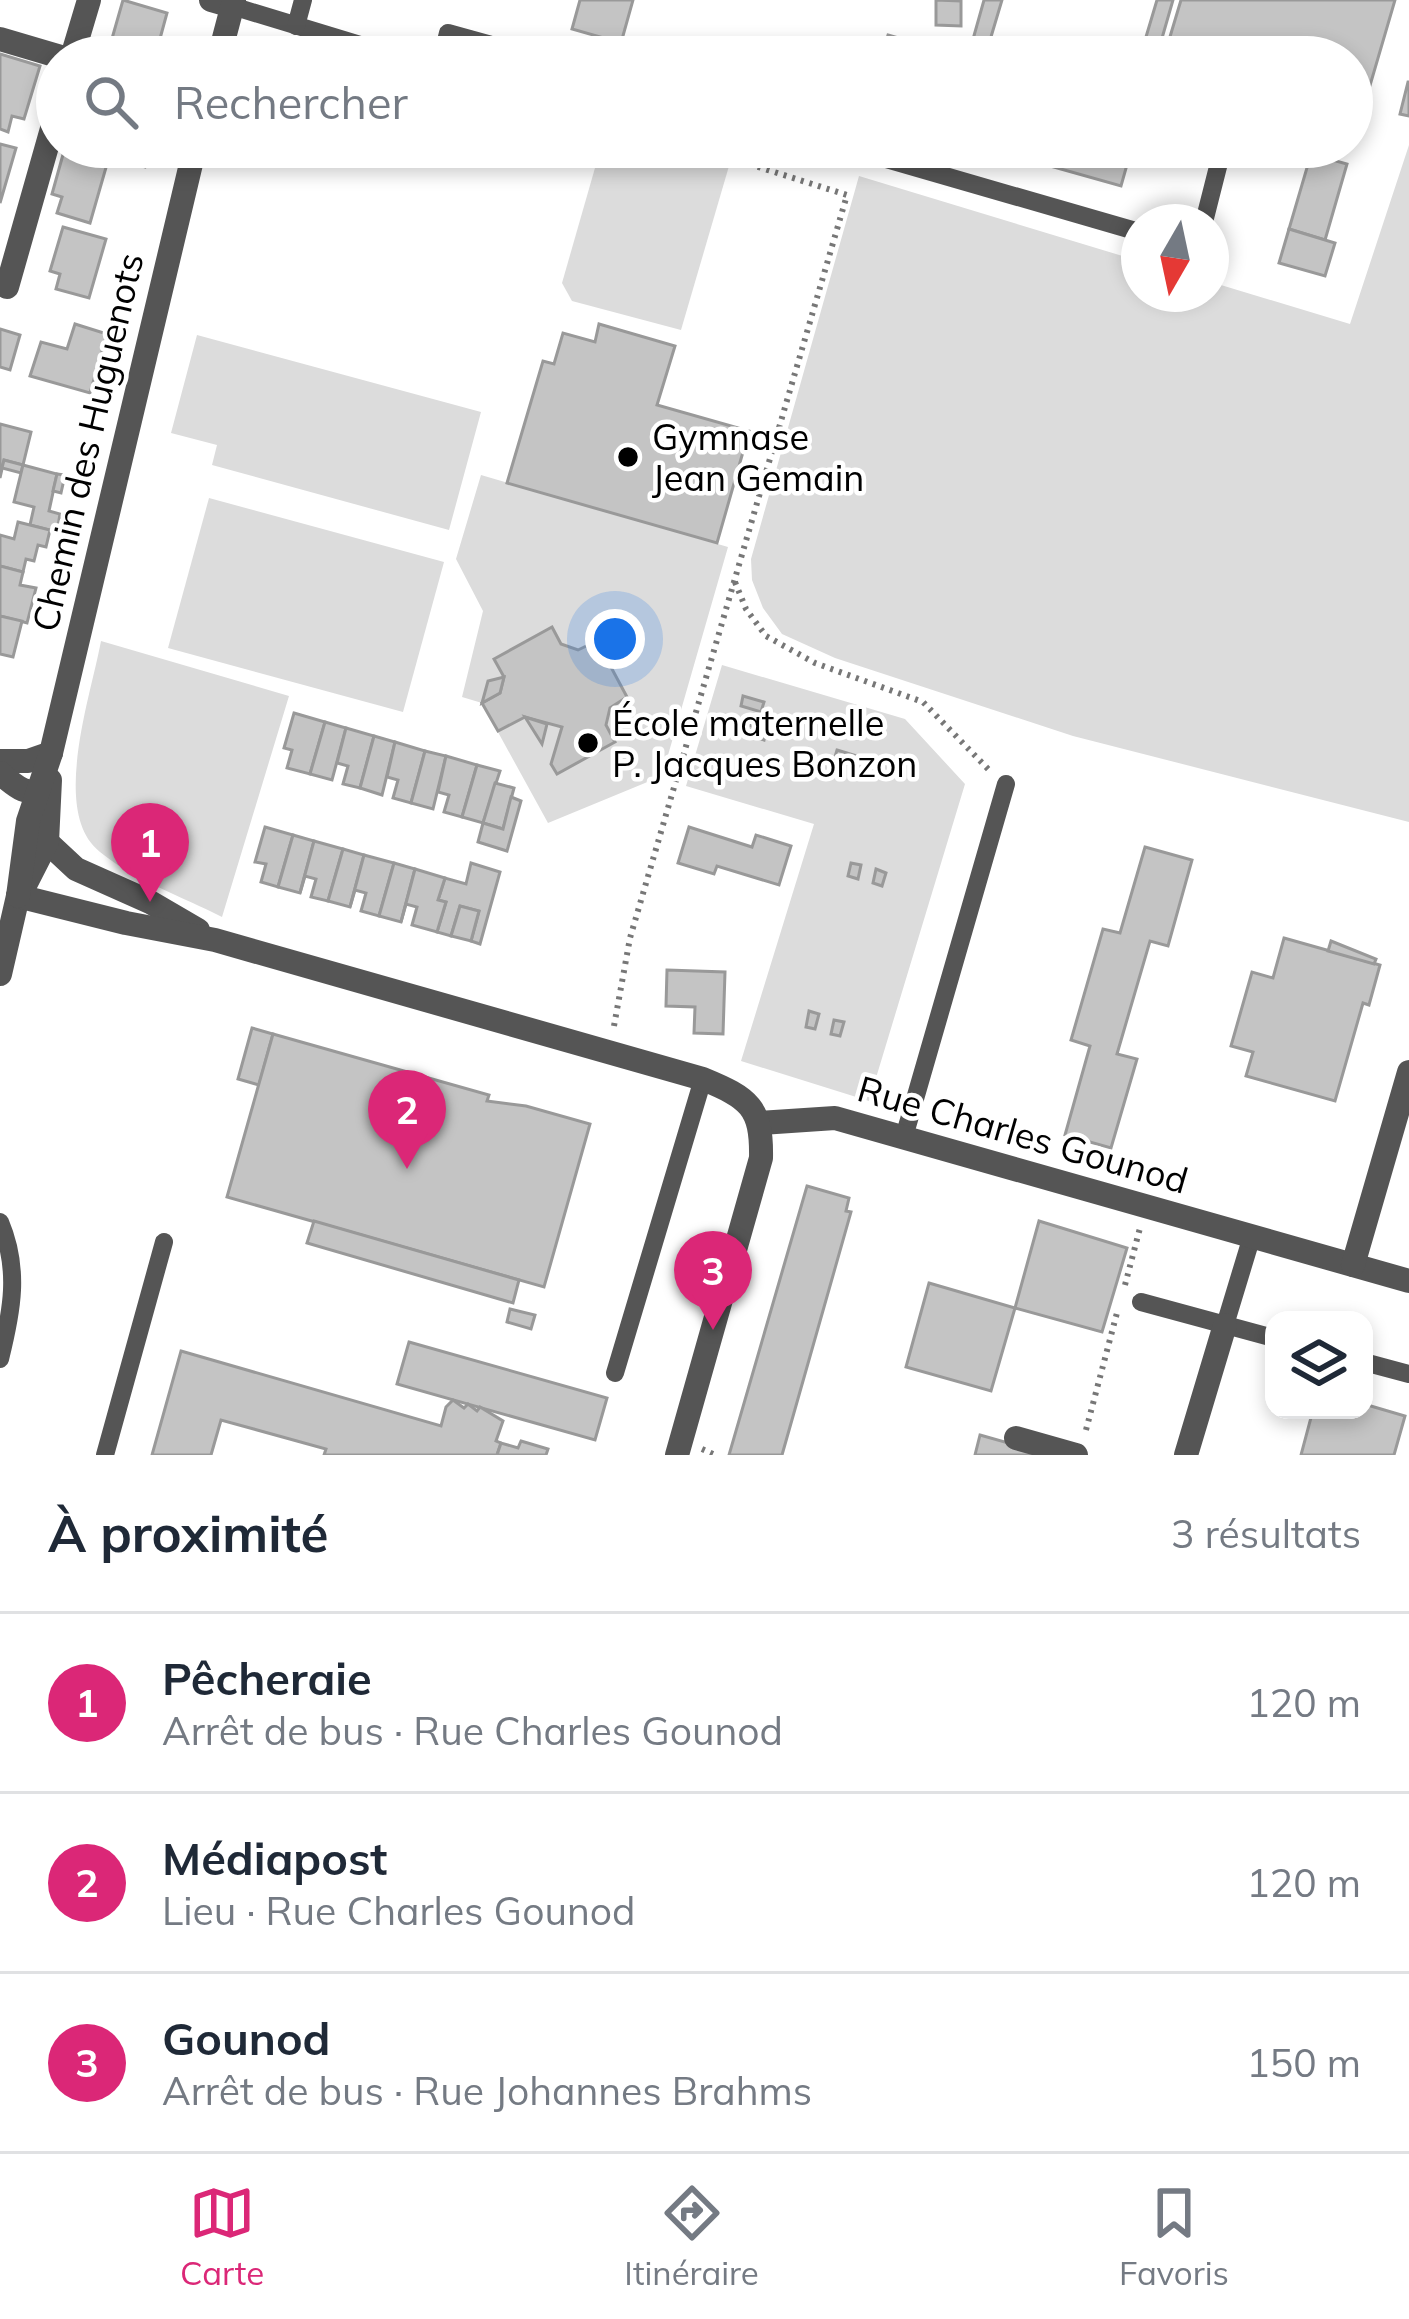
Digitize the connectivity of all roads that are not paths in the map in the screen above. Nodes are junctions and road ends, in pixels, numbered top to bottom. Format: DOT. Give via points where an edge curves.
graph roads {
  1 [pos="89,0"];
  2 [pos="303,0"];
  3 [pos="226,2"];
  4 [pos="296,26"];
  5 [pos="78,36"];
  6 [pos="221,36"];
  7 [pos="330,36"];
  8 [pos="0,39"];
  9 [pos="36,50"];
  10 [pos="41,168"];
  11 [pos="190,168"];
  12 [pos="918,168"];
  13 [pos="1218,168"];
  14 [pos="1209,204"];
  15 [pos="1121,227"];
  16 [pos="7,286"];
  17 [pos="51,753"];
  18 [pos="0,761"];
  19 [pos="0,773"];
  20 [pos="1006,784"];
  21 [pos="43,792"];
  22 [pos="30,870"];
  23 [pos="215,940"];
  24 [pos="0,974"];
  25 [pos="1409,1072"];
  26 [pos="703,1079"];
  27 [pos="760,1123"];
  28 [pos="904,1137"];
  29 [pos="0,1222"];
  30 [pos="1252,1236"];
  31 [pos="164,1242"];
  32 [pos="1354,1265"];
  33 [pos="1409,1281"];
  34 [pos="1141,1302"];
  35 [pos="1225,1324"];
  36 [pos="1265,1335"];
  37 [pos="0,1359"];
  38 [pos="1373,1364"];
  39 [pos="616,1373"];
  40 [pos="1409,1374"];
  41 [pos="1016,1438"];
  42 [pos="105,1455"];
  43 [pos="677,1455"];
  44 [pos="1076,1455"];
  45 [pos="1186,1455"];
  1 -- 5 [label="street"];
  2 -- 4 [label="lane"];
  3 -- 4 [label="lane"];
  3 -- 6 [label="street"];
  4 -- 7 [label="lane"];
  8 -- 9 [label="street"];
  10 -- 16 [label="street"];
  11 -- 17 [label="street, Chemin des Huguenots"];
  12 -- 15 [label="lane"];
  13 -- 14 [label="lane"];
  17 -- 18 [label="street"];
  17 -- 21 [label="street, Chemin des Huguenots"];
  19 -- 21 [label="street" via="22,791"];
  20 -- 28 [label="lane"];
  21 -- 22 [label="street, Chemin des Huguenots"];
  21 -- 22 [label="street, Chemin des Huguenots" via="28,820"];
  22 -- 23 [label="street" via="126,923"];
  22 -- 23 [label="street" via="76,868"];
  22 -- 24 [label="street, Chemin des Huguenots"];
  23 -- 26 [label="street"];
  25 -- 32 [label="street"];
  26 -- 27 [label="street" via="741,1094"];
  26 -- 39 [label="lane"];
  27 -- 28 [label="street, Rue Charles Gounod" via="835,1118"];
  27 -- 43 [label="street" via="761,1158"];
  28 -- 30 [label="street, Rue Charles Gounod"];
  29 -- 37 [label="lane" via="14,1300"];
  30 -- 32 [label="street, Rue Charles Gounod"];
  30 -- 35 [label="lane"];
  31 -- 42 [label="lane"];
  32 -- 33 [label="street, Rue Charles Gounod"];
  34 -- 35 [label="lane"];
  35 -- 36 [label="lane"];
  35 -- 45 [label="street"];
  38 -- 40 [label="lane"];
  41 -- 44 [label="street"];
}
